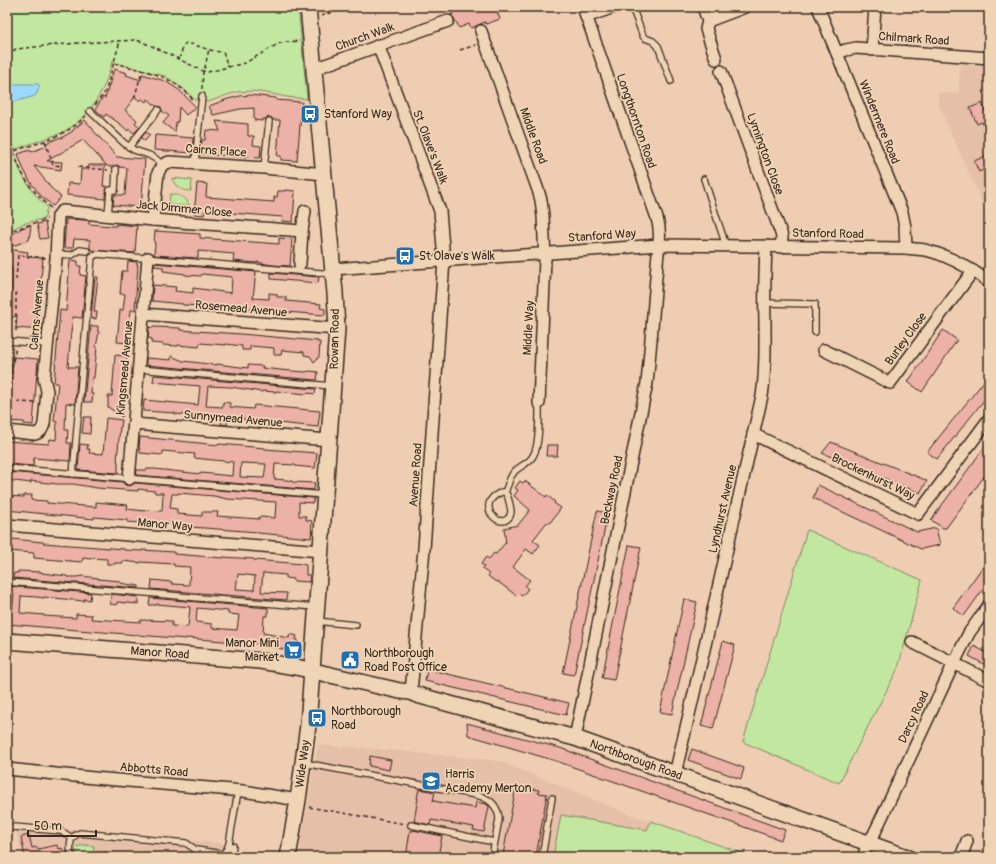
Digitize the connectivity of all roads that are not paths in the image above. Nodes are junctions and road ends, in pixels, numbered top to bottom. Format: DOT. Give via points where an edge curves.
graph roads {
  1 [pos="614,7"];
  2 [pos="632,7"];
  3 [pos="704,7"];
  4 [pos="745,7"];
  5 [pos="818,7"];
  6 [pos="875,7"];
  7 [pos="309,12"];
  8 [pos="585,12"];
  9 [pos="448,21"];
  10 [pos="708,21"];
  11 [pos="483,36"];
  12 [pos="378,45"];
  13 [pos="872,50"];
  14 [pos="837,53"];
  15 [pos="989,58"];
  16 [pos="716,59"];
  17 [pos="314,69"];
  18 [pos="721,71"];
  19 [pos="671,81"];
  20 [pos="202,96"];
  21 [pos="158,110"];
  22 [pos="90,111"];
  23 [pos="269,121"];
  24 [pos="129,147"];
  25 [pos="195,163"];
  26 [pos="162,165"];
  27 [pos="264,168"];
  28 [pos="116,170"];
  29 [pos="324,174"];
  30 [pos="704,179"];
  31 [pos="63,211"];
  32 [pos="305,211"];
  33 [pos="108,215"];
  34 [pos="153,220"];
  35 [pos="302,231"];
  36 [pos="659,245"];
  37 [pos="726,246"];
  38 [pos="766,246"];
  39 [pos="781,247"];
  40 [pos="906,248"];
  41 [pos="87,251"];
  42 [pos="544,253"];
  43 [pos="56,256"];
  44 [pos="148,258"];
  45 [pos="444,260"];
  46 [pos="300,264"];
  47 [pos="333,271"];
  48 [pos="973,271"];
  49 [pos="989,282"];
  50 [pos="764,303"];
  51 [pos="143,314"];
  52 [pos="337,329"];
  53 [pos="815,332"];
  54 [pos="7,341"];
  55 [pos="48,344"];
  56 [pos="824,350"];
  57 [pos="139,369"];
  58 [pos="333,386"];
  59 [pos="539,403"];
  60 [pos="989,419"];
  61 [pos="134,424"];
  62 [pos="7,431"];
  63 [pos="753,434"];
  64 [pos="329,440"];
  65 [pos="7,468"];
  66 [pos="73,474"];
  67 [pos="129,479"];
  68 [pos="505,492"];
  69 [pos="325,495"];
  70 [pos="7,525"];
  71 [pos="321,551"];
  72 [pos="7,582"];
  73 [pos="989,605"];
  74 [pos="316,614"];
  75 [pos="356,626"];
  76 [pos="7,641"];
  77 [pos="912,642"];
  78 [pos="954,663"];
  79 [pos="312,671"];
  80 [pos="989,681"];
  81 [pos="411,692"];
  82 [pos="574,738"];
  83 [pos="304,763"];
  84 [pos="7,769"];
  85 [pos="675,774"];
  86 [pos="238,791"];
  87 [pos="552,798"];
  88 [pos="303,803"];
  89 [pos="411,825"];
  90 [pos="7,829"];
  91 [pos="72,838"];
  92 [pos="967,841"];
  93 [pos="494,842"];
  94 [pos="233,846"];
  95 [pos="866,850"];
  96 [pos="71,857"];
  97 [pos="231,857"];
  98 [pos="288,857"];
  99 [pos="492,857"];
  100 [pos="542,857"];
  101 [pos="907,857"];
  102 [pos="961,857"];
  1 -- 8 [label="street"];
  2 -- 19 [label="lane" via="642,36 658,46"];
  3 -- 10 [label="street"];
  4 -- 10 [label="street"];
  5 -- 14 [label="street, Windermere Road"];
  6 -- 13 [label="street"];
  7 -- 17 [label="main road, Rowan Road"];
  8 -- 36 [label="street, Longthornton Road" via="659,225"];
  9 -- 12 [label="street, Church Walk"];
  10 -- 16 [label="street" via="706,29"];
  11 -- 42 [label="street, Middle Road" via="540,194"];
  12 -- 17 [label="street, Church Walk"];
  12 -- 45 [label="street, St. Olave's Walk" via="440,211"];
  13 -- 14 [label="street, Chilmark Road" via="850,49"];
  13 -- 15 [label="street, Chilmark Road"];
  14 -- 40 [label="street, Windermere Road" via="902,212"];
  17 -- 29 [label="main road, Rowan Road"];
  18 -- 39 [label="street, Lymington Close" via="781,233"];
  20 -- 25 [label="lane"];
  21 -- 24 [label="lane"];
  22 -- 24 [label="lane"];
  23 -- 27 [label="lane"];
  24 -- 26 [label="lane" via="149,155"];
  25 -- 26 [label="street, Cairns Place" via="173,161"];
  25 -- 27 [label="street, Cairns Place"];
  26 -- 34 [label="street" via="157,178"];
  27 -- 29 [label="street, Cairns Place"];
  28 -- 33 [label="lane" via="115,190 110,190"];
  29 -- 47 [label="main road, Rowan Road"];
  30 -- 37 [label="lane"];
  31 -- 33 [label="street, Jack Dimmer Close"];
  31 -- 43 [label="street, Cairns Avenue" via="58,216"];
  32 -- 35 [label="street"];
  33 -- 34 [label="street, Jack Dimmer Close"];
  34 -- 35 [label="street, Jack Dimmer Close"];
  35 -- 46 [label="street"];
  36 -- 37 [label="street, Stanford Road"];
  36 -- 42 [label="street, Stanford Way"];
  36 -- 82 [label="street, Beckway Road" via="647,383"];
  37 -- 38 [label="street, Stanford Road"];
  38 -- 39 [label="street, Stanford Road"];
  38 -- 50 [label="street, Lyndhurst Avenue"];
  39 -- 40 [label="street, Stanford Road"];
  40 -- 48 [label="street, Stanford Road" via="935,253"];
  41 -- 43 [label="lane" via="80,250 72,255"];
  42 -- 45 [label="street, Stanford Way"];
  42 -- 59 [label="street, Middle Way"];
  43 -- 55 [label="street, Cairns Avenue"];
  44 -- 47 [label="lane"];
  44 -- 51 [label="street, Kingsmead Avenue"];
  44 -- 66 [label="lane" via="97,254 92,257"];
  45 -- 47 [label="street, Stanford Way"];
  45 -- 81 [label="street, Avenue Road" via="424,549"];
  47 -- 52 [label="main road, Rowan Road"];
  48 -- 49 [label="street, Stanford Road"];
  48 -- 56 [label="street, Burley Close" via="890,383"];
  50 -- 53 [label="lane" via="815,304"];
  50 -- 63 [label="street, Lyndhurst Avenue" via="764,387"];
  51 -- 52 [label="street, Rosemead Avenue"];
  51 -- 57 [label="street, Kingsmead Avenue"];
  52 -- 58 [label="main road, Rowan Road"];
  54 -- 55 [label="lane"];
  55 -- 62 [label="street, Cairns Avenue" via="43,429 35,434"];
  57 -- 58 [label="lane"];
  57 -- 61 [label="street, Kingsmead Avenue"];
  58 -- 64 [label="main road, Rowan Road"];
  59 -- 68 [label="lane" via="536,450 533,458 513,474"];
  60 -- 63 [label="street, Brockenhurst Way" via="918,514"];
  61 -- 64 [label="street, Sunnymead Avenue"];
  61 -- 67 [label="street, Kingsmead Avenue"];
  63 -- 85 [label="street, Lyndhurst Avenue"];
  64 -- 69 [label="main road, Rowan Road"];
  65 -- 66 [label="lane"];
  66 -- 67 [label="lane"];
  67 -- 69 [label="lane"];
  68 -- 68 [label="lane" via="494,496 488,508 498,520 504,521 511,513"];
  69 -- 71 [label="main road, Rowan Road"];
  70 -- 71 [label="street, Manor Way"];
  71 -- 74 [label="main road, Rowan Road"];
  72 -- 74 [label="lane" via="198,598"];
  73 -- 78 [label="street, Darcy Road" via="969,633"];
  74 -- 75 [label="lane"];
  74 -- 79 [label="main road, Rowan Road"];
  76 -- 79 [label="main road, Manor Road" via="260,661"];
  77 -- 78 [label="street"];
  78 -- 80 [label="street"];
  78 -- 95 [label="street, Darcy Road"];
  79 -- 81 [label="main road, Northborough Road"];
  79 -- 83 [label="main road, Wide Way"];
  81 -- 82 [label="main road, Northborough Road"];
  82 -- 85 [label="main road, Northborough Road"];
  83 -- 88 [label="main road, Wide Way"];
  83 -- 93 [label="lane" via="486,798 492,802 499,815"];
  84 -- 86 [label="street, Abbotts Road"];
  85 -- 95 [label="main road, Northborough Road"];
  86 -- 88 [label="street, Abbotts Road"];
  86 -- 91 [label="lane" via="227,849 223,854 196,850 186,843 80,833"];
  87 -- 100 [label="lane"];
  88 -- 98 [label="main road, Wide Way"];
  89 -- 93 [label="lane"];
  90 -- 91 [label="lane" via="14,827 61,831"];
  91 -- 96 [label="lane"];
  92 -- 102 [label="street"];
  93 -- 99 [label="lane"];
  94 -- 97 [label="lane"];
  95 -- 101 [label="main road, Northborough Road"];
}
